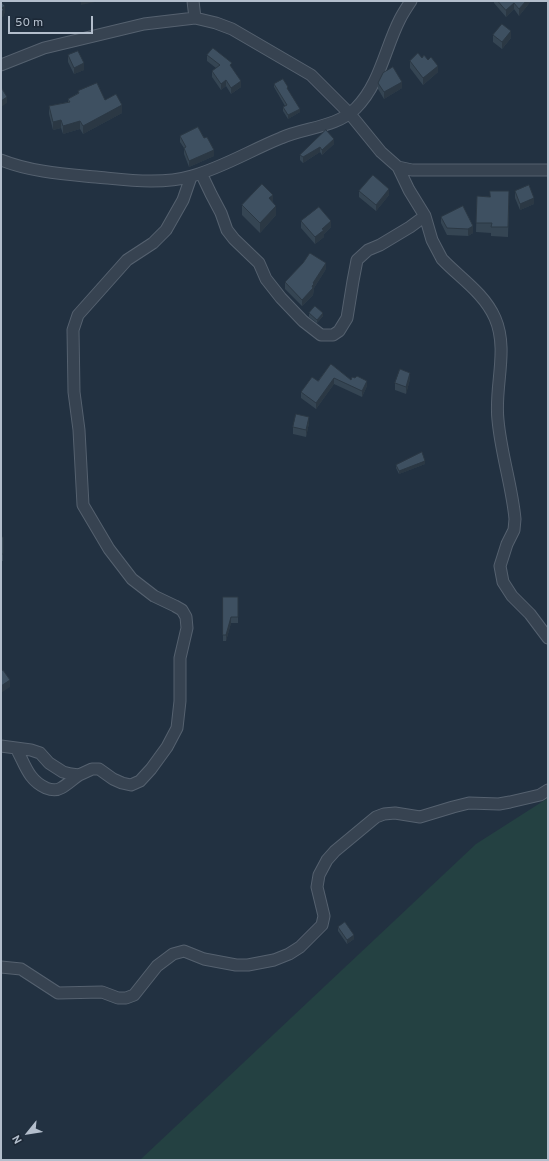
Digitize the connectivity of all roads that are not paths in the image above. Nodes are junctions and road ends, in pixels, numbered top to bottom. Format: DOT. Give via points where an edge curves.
graph roads {
  1 [pos="193,1"];
  2 [pos="411,1"];
  3 [pos="195,18"];
  4 [pos="1,65"];
  5 [pos="350,114"];
  6 [pos="1,160"];
  7 [pos="398,167"];
  8 [pos="548,170"];
  9 [pos="196,175"];
  10 [pos="425,216"];
  11 [pos="548,638"];
  12 [pos="1,746"];
  13 [pos="16,748"];
  14 [pos="79,775"];
  15 [pos="548,790"];
  16 [pos="1,967"];
  1 -- 3 [label="street"];
  2 -- 5 [label="street" via="399,20 367,96"];
  3 -- 4 [label="street" via="144,24 86,37 44,48"];
  3 -- 5 [label="street" via="232,29 311,75"];
  5 -- 7 [label="street" via="381,152"];
  5 -- 9 [label="street" via="325,125 282,137"];
  6 -- 9 [label="street" via="41,171 134,181 164,181"];
  7 -- 8 [label="street" via="412,170"];
  7 -- 10 [label="street"];
  9 -- 10 [label="street" via="211,194 227,230 259,263 266,280 303,321 321,335 332,335 339,331 347,318 357,260 368,250 410,228"];
  9 -- 14 [label="street" via="166,230 126,260 78,315 73,330 74,392 83,505 109,549 132,579 154,596 182,610 188,628 180,658 177,728 151,769 140,781 130,785 113,779 99,770 92,769"];
  10 -- 11 [label="street" via="432,240 442,259 484,300 499,330 501,360 498,421 515,519 514,530 500,566 503,582 512,596"];
  12 -- 13 [label="street"];
  13 -- 14 [label="street" via="40,753 49,763 64,772"];
  13 -- 14 [label="street" via="30,776 50,790 61,788"];
  15 -- 16 [label="street" via="540,795 510,802 469,803 420,817 395,813 376,817 335,851 319,875 317,886 324,916 322,925 300,948 274,960 236,965 204,959 184,951 173,954 157,966 134,995 126,998 102,992 58,993 21,969"];
}
